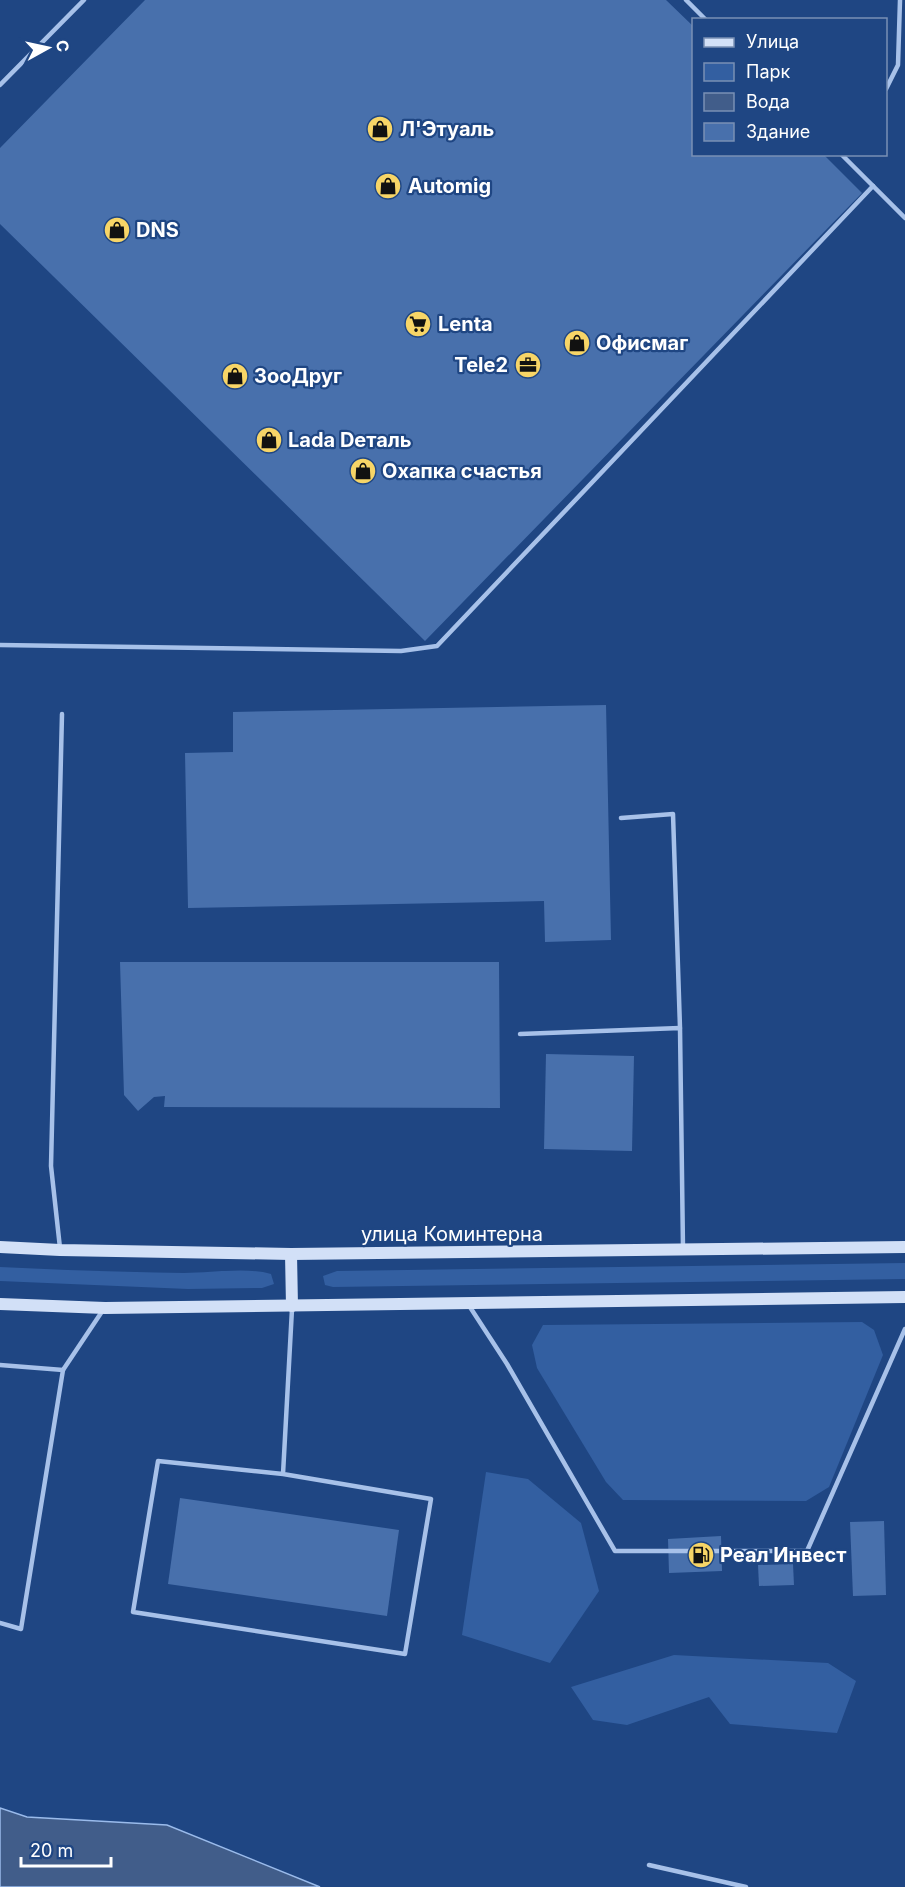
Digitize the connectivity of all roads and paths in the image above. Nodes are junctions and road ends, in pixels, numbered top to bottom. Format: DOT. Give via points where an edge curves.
graph roads {
  1 [pos="84,0"];
  2 [pos="687,0"];
  3 [pos="900,0"];
  4 [pos="704,18"];
  5 [pos="0,85"];
  6 [pos="887,85"];
  7 [pos="843,156"];
  8 [pos="850,156"];
  9 [pos="848,161"];
  10 [pos="873,186"];
  11 [pos="905,218"];
  12 [pos="0,645"];
  13 [pos="62,714"];
  14 [pos="621,818"];
  15 [pos="680,1028"];
  16 [pos="519,1034"];
  17 [pos="0,1247"];
  18 [pos="905,1247"];
  19 [pos="60,1250"];
  20 [pos="684,1251"];
  21 [pos="291,1254"];
  22 [pos="905,1297"];
  23 [pos="0,1304"];
  24 [pos="468,1304"];
  25 [pos="292,1306"];
  26 [pos="105,1308"];
  27 [pos="905,1329"];
  28 [pos="0,1365"];
  29 [pos="63,1370"];
  30 [pos="283,1474"];
  31 [pos="0,1623"];
  32 [pos="648,1864"];
  33 [pos="746,1887"];
  1 -- 5 [label="lane"];
  2 -- 4 [label="lane"];
  3 -- 6 [label="lane" via="898,65"];
  7 -- 9 [label="lane"];
  8 -- 9 [label="lane"];
  9 -- 10 [label="lane"];
  10 -- 11 [label="lane"];
  10 -- 12 [label="lane" via="437,646 401,651"];
  13 -- 19 [label="lane" via="51,1166"];
  14 -- 15 [label="lane" via="673,814"];
  15 -- 16 [label="lane"];
  15 -- 20 [label="lane"];
  17 -- 19 [label="main road, улица Коминтерна"];
  18 -- 20 [label="main road, улица Коминтерна"];
  19 -- 21 [label="main road, улица Коминтерна"];
  20 -- 21 [label="main road, улица Коминтерна"];
  21 -- 25 [label="main road"];
  22 -- 24 [label="main road"];
  23 -- 26 [label="main road"];
  24 -- 25 [label="main road"];
  24 -- 27 [label="lane" via="615,1551 807,1551"];
  25 -- 26 [label="main road"];
  25 -- 30 [label="lane"];
  26 -- 29 [label="lane"];
  28 -- 29 [label="lane"];
  29 -- 31 [label="lane" via="21,1629"];
  30 -- 30 [label="lane" via="430,1499 405,1654 133,1612 158,1461"];
  32 -- 33 [label="lane"];
}
